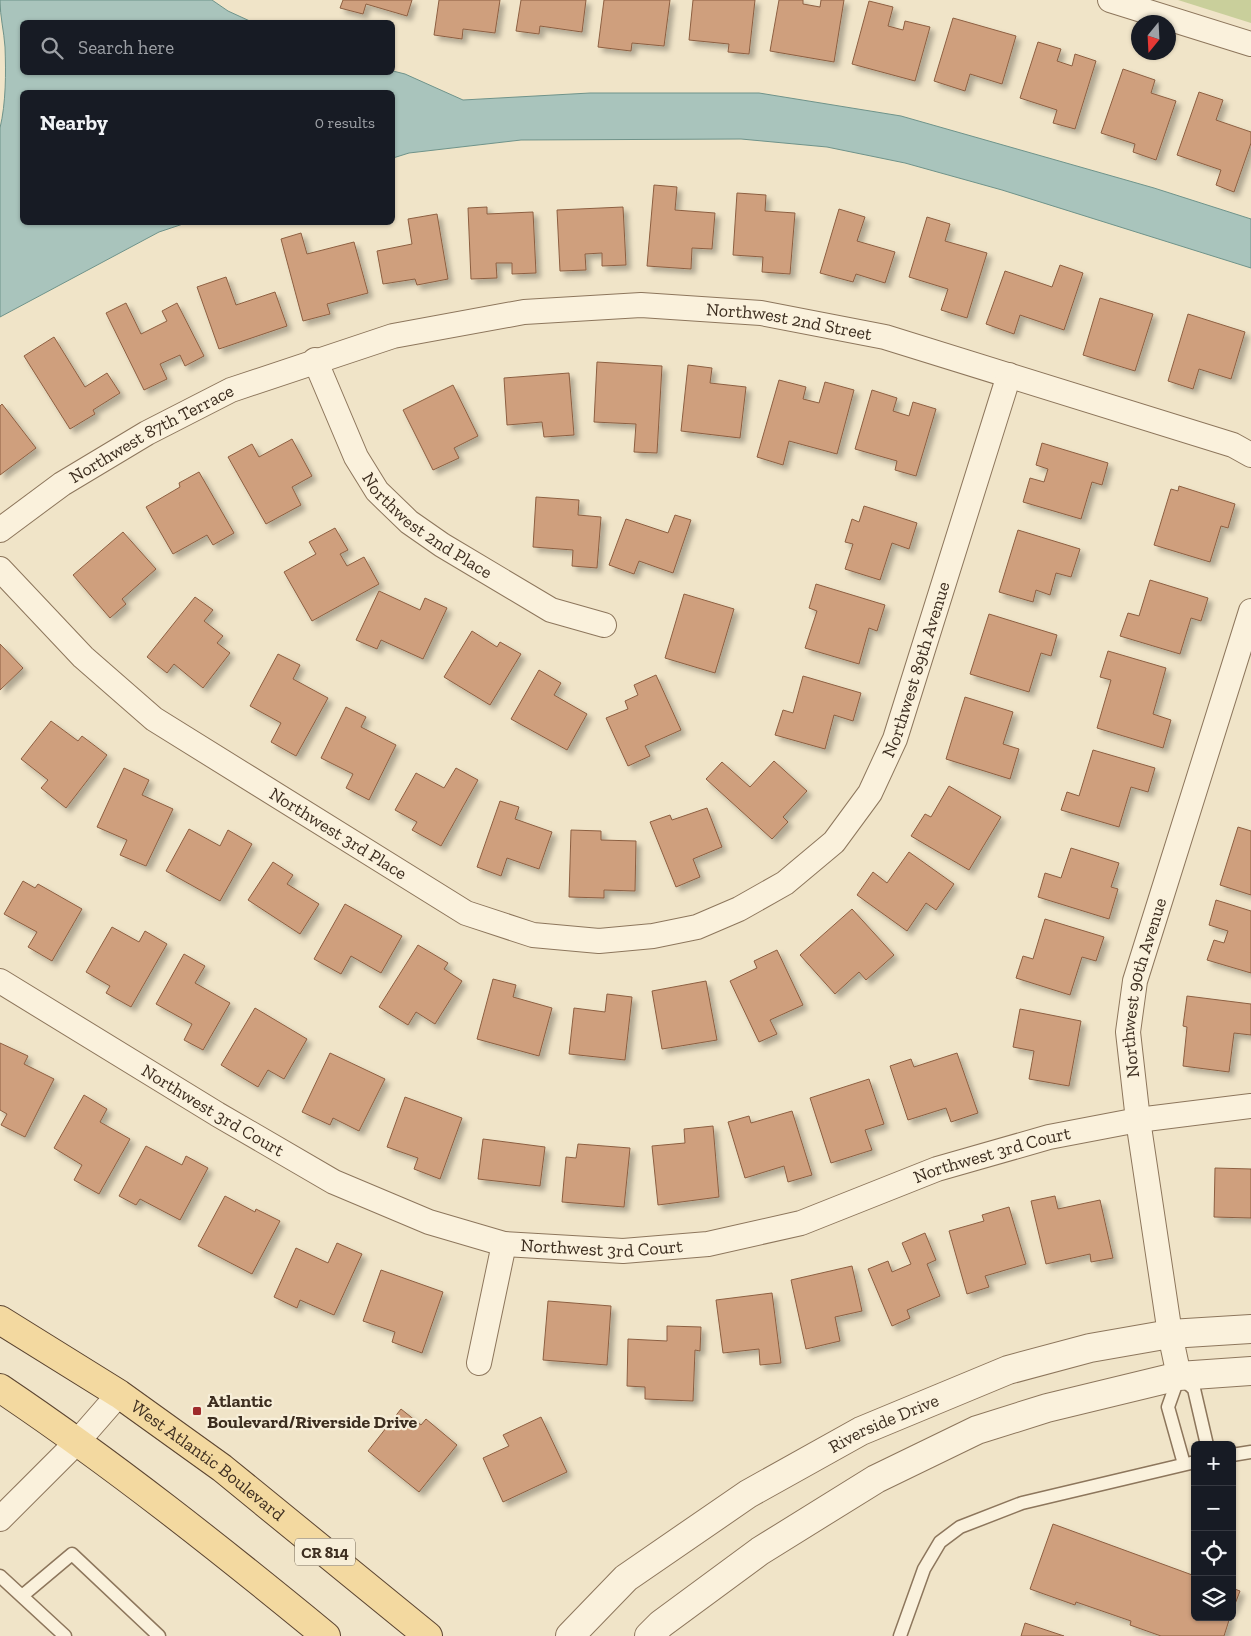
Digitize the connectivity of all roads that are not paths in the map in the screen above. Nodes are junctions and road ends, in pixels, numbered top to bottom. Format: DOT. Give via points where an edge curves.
graph roads {
  1 [pos="1110,0"];
  2 [pos="1251,44"];
  3 [pos="315,360"];
  4 [pos="1010,375"];
  5 [pos="1251,455"];
  6 [pos="0,530"];
  7 [pos="0,569"];
  8 [pos="1251,611"];
  9 [pos="604,625"];
  10 [pos="740,909"];
  11 [pos="0,981"];
  12 [pos="1251,1106"];
  13 [pos="1138,1120"];
  14 [pos="504,1244"];
  15 [pos="0,1320"];
  16 [pos="1251,1329"];
  17 [pos="1170,1334"];
  18 [pos="479,1363"];
  19 [pos="1251,1370"];
  20 [pos="1178,1376"];
  21 [pos="0,1388"];
  22 [pos="119,1394"];
  23 [pos="78,1440"];
  24 [pos="1206,1441"];
  25 [pos="1251,1452"];
  26 [pos="1236,1454"];
  27 [pos="1189,1463"];
  28 [pos="0,1519"];
  29 [pos="0,1576"];
  30 [pos="22,1596"];
  31 [pos="65,1636"];
  32 [pos="159,1636"];
  33 [pos="326,1636"];
  34 [pos="428,1636"];
  35 [pos="570,1636"];
  36 [pos="649,1636"];
  37 [pos="900,1636"];
  1 -- 2 [label="street"];
  3 -- 4 [label="street, Northwest 2nd Street" via="393,336 524,312 641,305 780,316 885,337"];
  3 -- 6 [label="street, Northwest 87th Terrace" via="231,390 147,433 62,484"];
  3 -- 9 [label="street, Northwest 2nd Place" via="361,465 376,491 409,522 551,610"];
  4 -- 5 [label="street, Northwest 2nd Street" via="1234,445"];
  4 -- 10 [label="street, Northwest 89th Avenue" via="895,739 870,793 834,842 785,884"];
  7 -- 10 [label="street, Northwest 3rd Place" via="83,657 154,719 466,913 533,935 600,941 688,929"];
  8 -- 13 [label="street, Northwest 90th Avenue" via="1135,981 1128,1032"];
  11 -- 14 [label="street, Northwest 3rd Court" via="334,1182 428,1222"];
  12 -- 13 [label="street, Northwest 3rd Court"];
  13 -- 14 [label="street, Northwest 3rd Court" via="1049,1137 937,1169 801,1223 708,1244 623,1251"];
  13 -- 17 [label="street, Northwest 90th Avenue"];
  14 -- 18 [label="street"];
  15 -- 22 [label="main road, West Atlantic Boulevard / CR 814"];
  16 -- 17 [label="street, Riverside Drive"];
  17 -- 20 [label="street, Northwest 90th Avenue"];
  17 -- 35 [label="street, Riverside Drive" via="1090,1348 1008,1370 862,1431 748,1494 626,1578"];
  19 -- 20 [label="street"];
  20 -- 24 [label="lane" via="1194,1388"];
  20 -- 27 [label="lane" via="1168,1408"];
  20 -- 36 [label="street" via="1047,1408 977,1430 876,1479 760,1551"];
  21 -- 23 [label="main road"];
  22 -- 23 [label="street"];
  22 -- 34 [label="main road, West Atlantic Boulevard / CR 814" via="222,1468"];
  23 -- 28 [label="street"];
  23 -- 33 [label="main road"];
  25 -- 26 [label="lane"];
  27 -- 37 [label="lane" via="1022,1502 960,1527 940,1542 924,1569"];
  29 -- 30 [label="lane"];
  30 -- 31 [label="lane"];
  30 -- 32 [label="lane" via="72,1554"];
}
